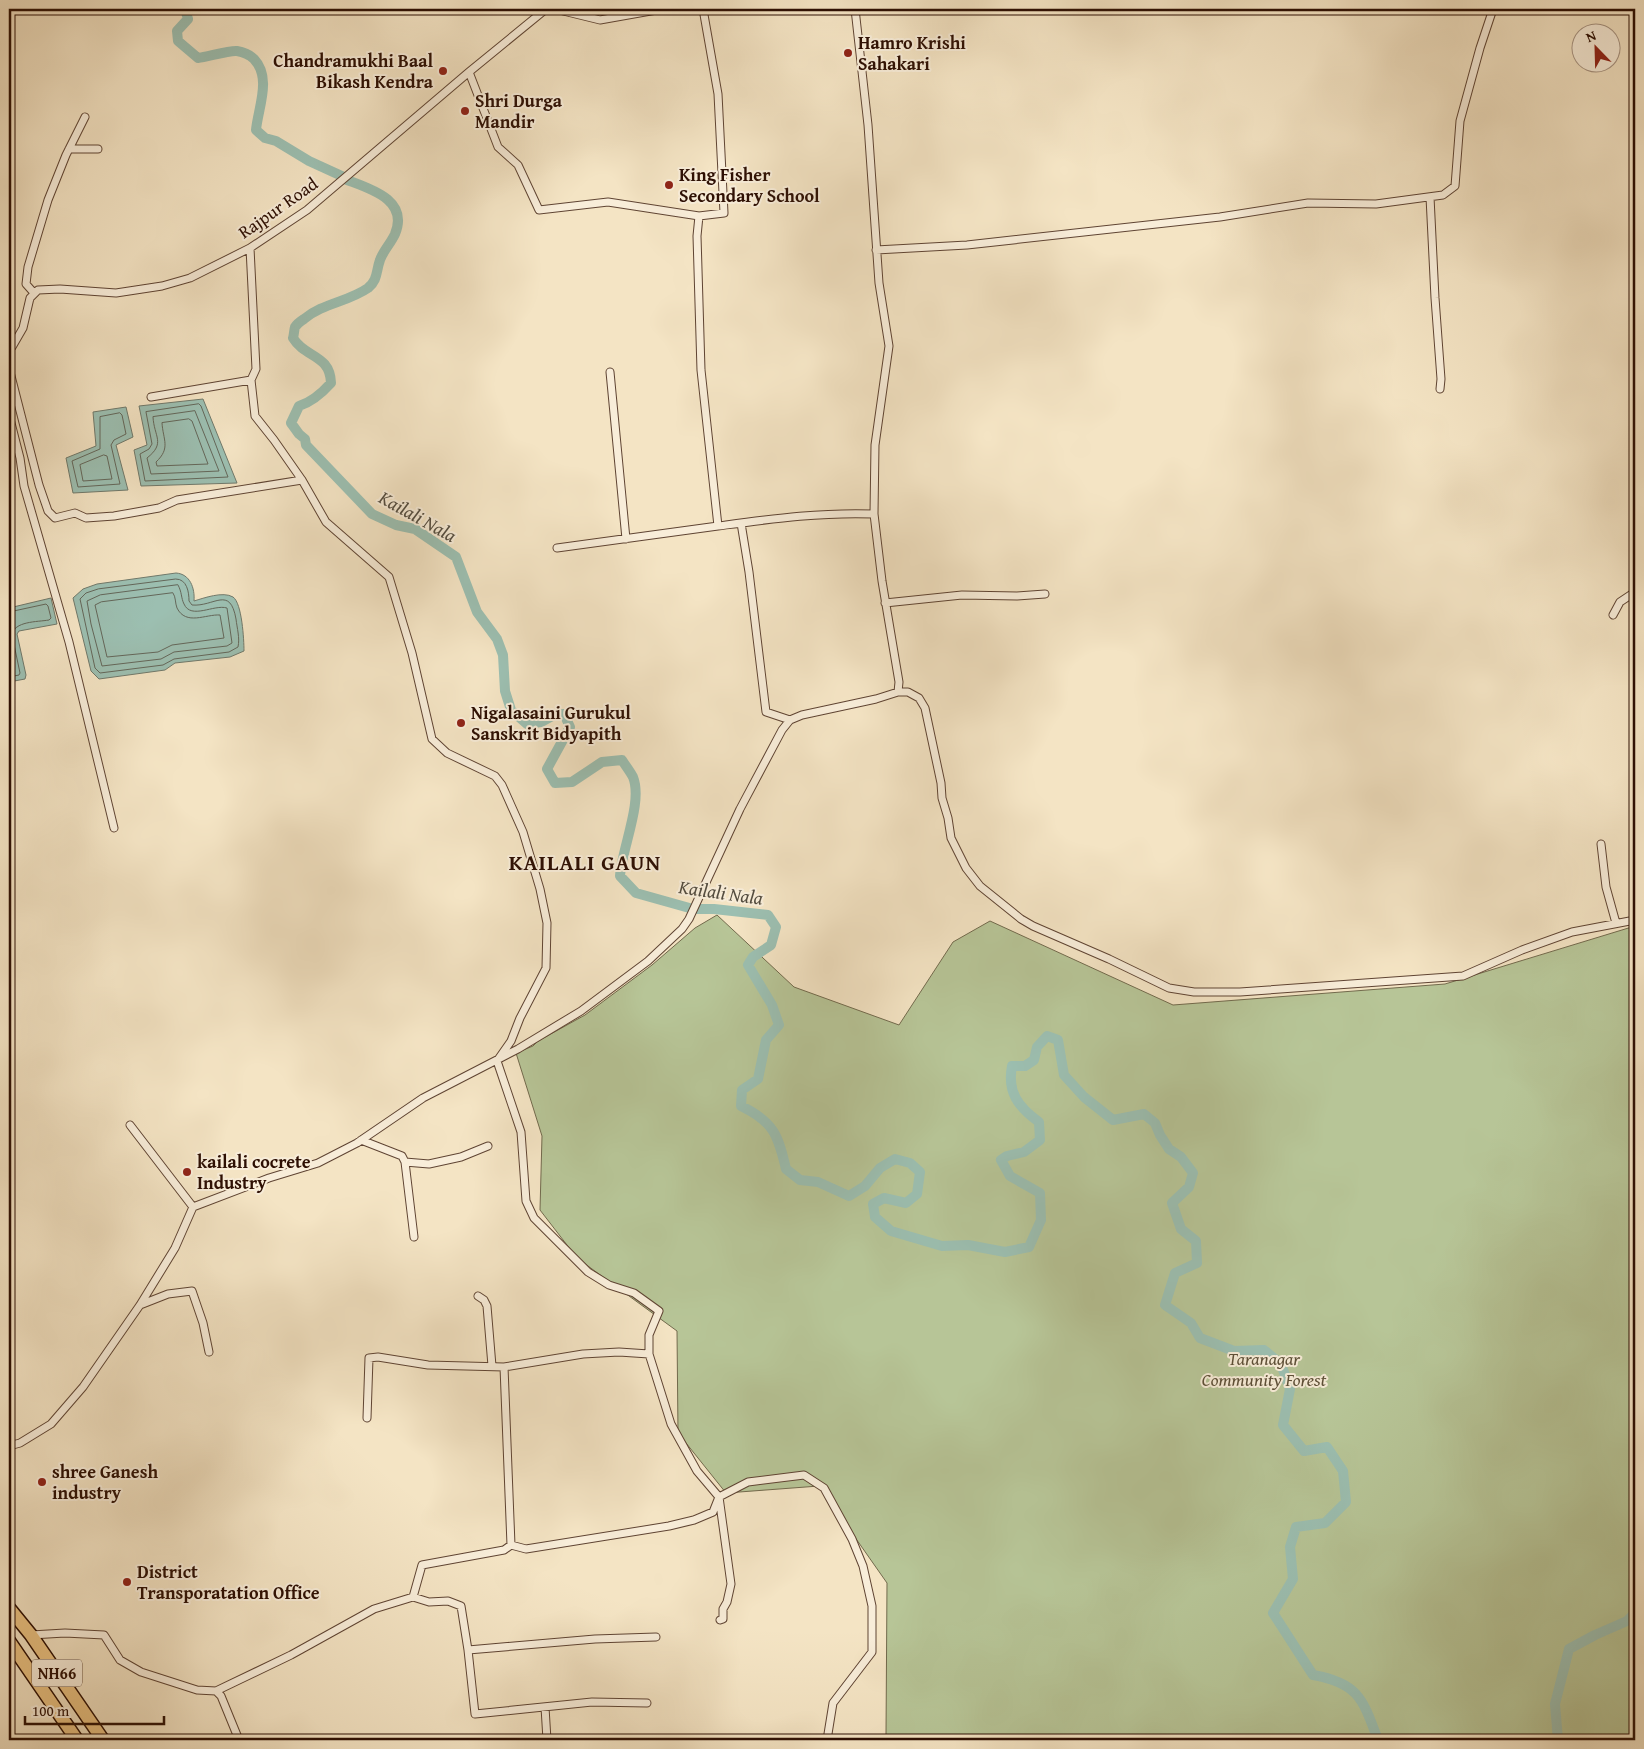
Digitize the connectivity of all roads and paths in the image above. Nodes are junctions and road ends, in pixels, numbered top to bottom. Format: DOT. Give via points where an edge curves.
graph roads {
  1 [pos="546,9"];
  2 [pos="555,9"];
  3 [pos="662,9"];
  4 [pos="704,9"];
  5 [pos="855,9"];
  6 [pos="1493,9"];
  7 [pos="469,72"];
  8 [pos="84,117"];
  9 [pos="69,148"];
  10 [pos="98,150"];
  11 [pos="1430,197"];
  12 [pos="699,216"];
  13 [pos="250,248"];
  14 [pos="876,250"];
  15 [pos="34,293"];
  16 [pos="16,341"];
  17 [pos="9,348"];
  18 [pos="9,355"];
  19 [pos="9,368"];
  20 [pos="610,372"];
  21 [pos="251,380"];
  22 [pos="1440,389"];
  23 [pos="151,397"];
  24 [pos="9,415"];
  25 [pos="302,480"];
  26 [pos="874,514"];
  27 [pos="741,523"];
  28 [pos="718,526"];
  29 [pos="626,539"];
  30 [pos="557,548"];
  31 [pos="1635,592"];
  32 [pos="1045,594"];
  33 [pos="885,603"];
  34 [pos="1613,615"];
  35 [pos="898,692"];
  36 [pos="790,720"];
  37 [pos="114,828"];
  38 [pos="1601,844"];
  39 [pos="1635,920"];
  40 [pos="1616,924"];
  41 [pos="497,1061"];
  42 [pos="130,1125"];
  43 [pos="361,1140"];
  44 [pos="488,1146"];
  45 [pos="406,1162"];
  46 [pos="193,1207"];
  47 [pos="414,1237"];
  48 [pos="478,1296"];
  49 [pos="140,1305"];
  50 [pos="209,1352"];
  51 [pos="649,1354"];
  52 [pos="492,1366"];
  53 [pos="504,1367"];
  54 [pos="367,1418"];
  55 [pos="9,1446"];
  56 [pos="720,1498"];
  57 [pos="511,1545"];
  58 [pos="413,1597"];
  59 [pos="9,1608"];
  60 [pos="720,1620"];
  61 [pos="31,1635"];
  62 [pos="656,1637"];
  63 [pos="9,1641"];
  64 [pos="468,1650"];
  65 [pos="216,1691"];
  66 [pos="647,1703"];
  67 [pos="545,1707"];
  68 [pos="77,1740"];
  69 [pos="103,1740"];
  70 [pos="239,1740"];
  71 [pos="547,1740"];
  72 [pos="827,1740"];
  1 -- 7 [label="street, Rajpur Road"];
  2 -- 3 [label="street" via="600,20"];
  4 -- 12 [label="street" via="718,94 724,213"];
  5 -- 14 [label="street" via="868,124"];
  6 -- 11 [label="street" via="1460,121 1455,186 1443,195"];
  7 -- 12 [label="street" via="498,147 518,165 539,210 608,202"];
  7 -- 13 [label="street, Rajpur Road" via="307,210"];
  8 -- 9 [label="street"];
  9 -- 10 [label="street"];
  9 -- 15 [label="street" via="46,206 28,267 26,284"];
  11 -- 14 [label="street" via="1376,204 1308,203 1220,217 977,244"];
  11 -- 22 [label="street"];
  12 -- 28 [label="street" via="700,370"];
  13 -- 15 [label="street, Rajpur Road" via="190,278 162,286 116,293 60,288"];
  13 -- 21 [label="street" via="256,369"];
  14 -- 26 [label="street" via="889,346 875,445"];
  15 -- 16 [label="street"];
  16 -- 17 [label="street"];
  16 -- 18 [label="street"];
  19 -- 25 [label="street" via="39,485 48,512 54,518 75,513 86,518 114,516 159,508 177,500"];
  20 -- 29 [label="street"];
  21 -- 23 [label="street"];
  21 -- 25 [label="street" via="255,416"];
  24 -- 37 [label="street" via="24,486 69,642"];
  25 -- 41 [label="street" via="326,522 389,577 412,653 432,739 447,753 495,776 523,832 547,923 546,968 511,1041"];
  26 -- 27 [label="street" via="840,512"];
  26 -- 33 [label="street"];
  27 -- 28 [label="street"];
  27 -- 36 [label="street" via="766,712"];
  28 -- 29 [label="street"];
  29 -- 30 [label="street"];
  31 -- 34 [label="street" via="1620,602"];
  32 -- 33 [label="street" via="962,596"];
  33 -- 35 [label="street"];
  35 -- 36 [label="street"];
  35 -- 40 [label="street" via="908,692 919,698 925,708 951,838 966,868 980,886 1033,926 1169,988 1194,992 1240,992 1462,976 1572,932"];
  36 -- 41 [label="street" via="740,809 682,929 648,961 582,1011"];
  38 -- 40 [label="street" via="1606,888"];
  39 -- 40 [label="street"];
  41 -- 43 [label="street" via="423,1098"];
  41 -- 51 [label="street" via="521,1132 526,1201 534,1218 588,1272 609,1285 634,1293 660,1311 649,1335"];
  42 -- 46 [label="street"];
  43 -- 45 [label="street" via="402,1156"];
  43 -- 46 [label="street" via="318,1163"];
  44 -- 45 [label="street" via="429,1164"];
  45 -- 47 [label="street"];
  46 -- 49 [label="street" via="175,1248"];
  48 -- 52 [label="street" via="487,1306"];
  49 -- 50 [label="street" via="168,1294 192,1291"];
  49 -- 55 [label="street" via="83,1387 51,1424"];
  51 -- 53 [label="street" via="583,1354"];
  51 -- 56 [label="street" via="671,1424 697,1471"];
  52 -- 53 [label="street"];
  52 -- 54 [label="street" via="428,1365 369,1358"];
  53 -- 57 [label="street"];
  56 -- 57 [label="street" via="713,1512 669,1526 526,1549"];
  56 -- 60 [label="street" via="731,1584 723,1619"];
  56 -- 72 [label="street" via="748,1482 804,1475 824,1488 852,1538 863,1566 872,1606 872,1652 833,1702"];
  57 -- 58 [label="street" via="504,1550 422,1565"];
  58 -- 64 [label="street" via="429,1602 448,1601 461,1606"];
  58 -- 65 [label="street" via="374,1610"];
  59 -- 61 [label="highway, NH66"];
  61 -- 65 [label="street" via="104,1636 120,1660 141,1672 198,1690"];
  61 -- 69 [label="highway, NH66"];
  62 -- 64 [label="street"];
  63 -- 68 [label="highway, NH66"];
  64 -- 67 [label="street" via="475,1714"];
  65 -- 70 [label="street"];
  66 -- 67 [label="street" via="592,1702"];
  67 -- 71 [label="street"];
}
